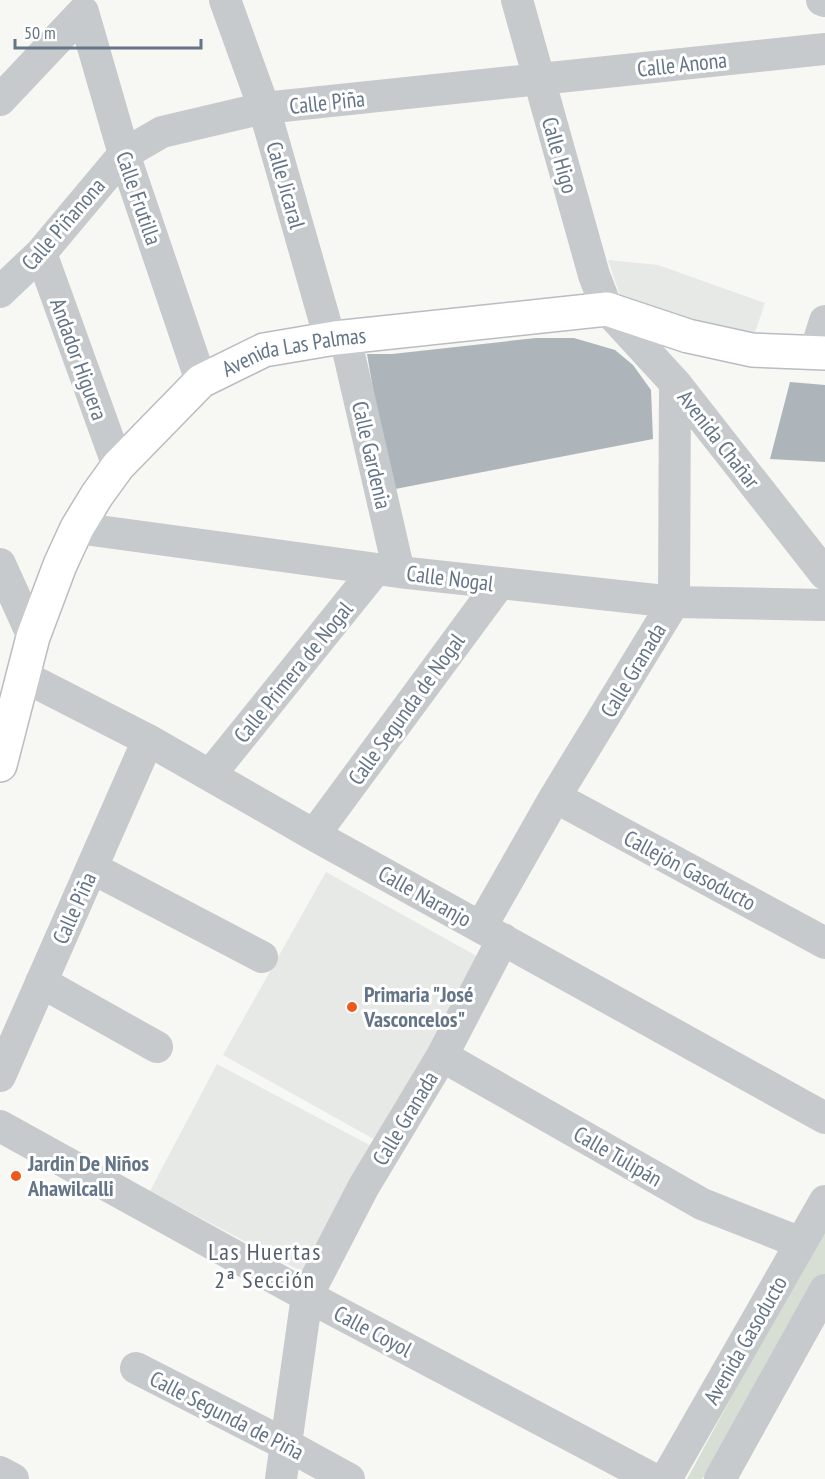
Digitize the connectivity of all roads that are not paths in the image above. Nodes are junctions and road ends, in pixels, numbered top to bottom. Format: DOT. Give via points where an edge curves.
graph roads {
  1 [pos="225,0"];
  2 [pos="517,0"];
  3 [pos="825,49"];
  4 [pos="538,79"];
  5 [pos="0,100"];
  6 [pos="264,108"];
  7 [pos="124,153"];
  8 [pos="41,253"];
  9 [pos="0,292"];
  10 [pos="607,309"];
  11 [pos="825,321"];
  12 [pos="337,338"];
  13 [pos="820,353"];
  14 [pos="201,381"];
  15 [pos="675,383"];
  16 [pos="118,466"];
  17 [pos="77,528"];
  18 [pos="0,564"];
  19 [pos="388,570"];
  20 [pos="825,574"];
  21 [pos="499,584"];
  22 [pos="674,602"];
  23 [pos="825,605"];
  24 [pos="33,637"];
  25 [pos="23,676"];
  26 [pos="148,740"];
  27 [pos="0,765"];
  28 [pos="210,775"];
  29 [pos="555,797"];
  30 [pos="314,835"];
  31 [pos="92,868"];
  32 [pos="492,933"];
  33 [pos="825,943"];
  34 [pos="262,957"];
  35 [pos="41,982"];
  36 [pos="157,1047"];
  37 [pos="442,1056"];
  38 [pos="0,1076"];
  39 [pos="825,1118"];
  40 [pos="0,1126"];
  41 [pos="825,1201"];
  42 [pos="801,1242"];
  43 [pos="825,1290"];
  44 [pos="307,1296"];
  45 [pos="136,1368"];
  46 [pos="287,1445"];
  47 [pos="0,1472"];
  48 [pos="13,1479"];
  49 [pos="281,1479"];
  50 [pos="350,1479"];
  51 [pos="653,1479"];
  52 [pos="666,1479"];
  53 [pos="720,1479"];
  1 -- 6 [label="street, Calle Jicaral"];
  2 -- 4 [label="street, Calle Higo"];
  3 -- 4 [label="street, Calle Anona"];
  4 -- 6 [label="street, Calle Piña"];
  4 -- 10 [label="street, Calle Higo"];
  5 -- 7 [label="street, Calle Frutilla" via="83,12"];
  6 -- 7 [label="street, Calle Piña" via="162,132"];
  6 -- 12 [label="street, Calle Jicaral"];
  7 -- 8 [label="street, Calle Piñanona"];
  7 -- 14 [label="street, Calle Frutilla"];
  8 -- 9 [label="street, Calle Piñanona"];
  8 -- 16 [label="street, Andador Higuera"];
  10 -- 12 [label="main road, Avenida Las Palmas"];
  10 -- 13 [label="main road, Avenida Las Palmas" via="699,339 752,350"];
  10 -- 15 [label="street, Avenida Chañar"];
  11 -- 13 [label="street"];
  12 -- 14 [label="main road, Avenida Las Palmas" via="264,350"];
  12 -- 19 [label="street, Calle Gardenia"];
  14 -- 16 [label="main road, Avenida Las Palmas"];
  15 -- 20 [label="street, Avenida Chañar"];
  15 -- 22 [label="street, Calle Granada"];
  16 -- 17 [label="main road, Avenida Las Palmas"];
  17 -- 19 [label="street, Calle Nogal"];
  17 -- 24 [label="main road, Avenida Las Palmas"];
  18 -- 24 [label="street"];
  19 -- 21 [label="street, Calle Nogal"];
  19 -- 28 [label="street, Calle Primera de Nogal"];
  21 -- 22 [label="street, Calle Nogal"];
  21 -- 30 [label="street, Calle Segunda de Nogal"];
  22 -- 23 [label="street, Calle Nogal"];
  22 -- 29 [label="street, Calle Granada"];
  24 -- 25 [label="main road, Avenida Las Palmas"];
  25 -- 26 [label="street, Calle Naranjo"];
  25 -- 27 [label="main road, Avenida Las Palmas"];
  26 -- 28 [label="street, Calle Naranjo"];
  26 -- 31 [label="street, Calle Piña"];
  28 -- 30 [label="street, Calle Naranjo"];
  29 -- 32 [label="street, Calle Granada"];
  29 -- 33 [label="street, Callejón Gasoducto"];
  30 -- 32 [label="street, Calle Naranjo"];
  31 -- 34 [label="street"];
  31 -- 35 [label="street, Calle Piña"];
  32 -- 37 [label="street, Calle Granada"];
  32 -- 39 [label="street, Calle Naranjo"];
  35 -- 36 [label="street"];
  35 -- 38 [label="street, Calle Piña"];
  37 -- 42 [label="street, Calle Tulipán" via="702,1204"];
  37 -- 44 [label="street, Calle Granada" via="364,1186"];
  40 -- 44 [label="street, Calle Coyol"];
  41 -- 42 [label="street, Avenida Gasoducto"];
  42 -- 52 [label="street, Avenida Gasoducto"];
  43 -- 53 [label="street, Avenida Gasoducto"];
  44 -- 46 [label="street, Calle Granada"];
  44 -- 51 [label="street, Calle Coyol"];
  45 -- 46 [label="street, Calle Segunda de Piña"];
  46 -- 49 [label="street, Calle Granada"];
  46 -- 50 [label="street, Calle Segunda de Piña"];
  47 -- 48 [label="street"];
}
